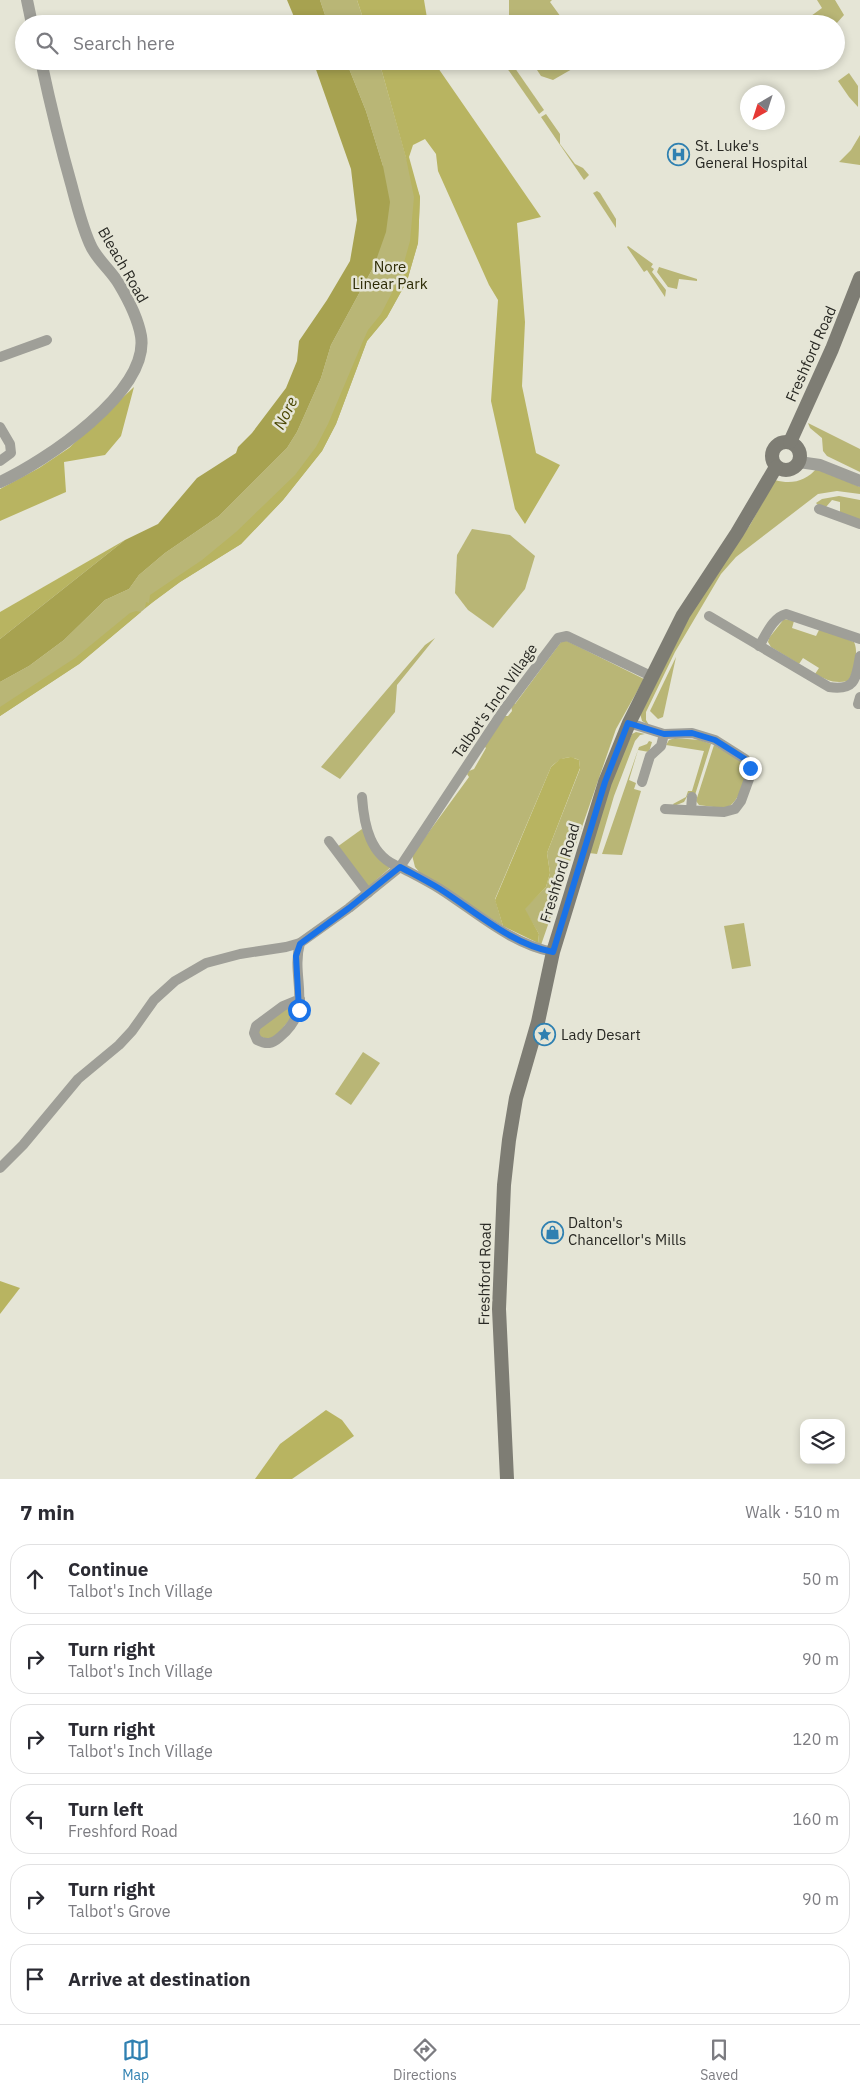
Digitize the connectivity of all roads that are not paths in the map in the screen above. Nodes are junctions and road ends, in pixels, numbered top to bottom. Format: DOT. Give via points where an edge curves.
graph roads {
  1 [pos="27,0"];
  2 [pos="30,15"];
  3 [pos="43,70"];
  4 [pos="860,278"];
  5 [pos="47,340"];
  6 [pos="0,357"];
  7 [pos="0,427"];
  8 [pos="790,442"];
  9 [pos="0,462"];
  10 [pos="799,462"];
  11 [pos="776,467"];
  12 [pos="860,480"];
  13 [pos="0,482"];
  14 [pos="819,509"];
  15 [pos="860,524"];
  16 [pos="709,616"];
  17 [pos="860,639"];
  18 [pos="759,646"];
  19 [pos="860,656"];
  20 [pos="651,676"];
  21 [pos="855,686"];
  22 [pos="860,697"];
  23 [pos="860,704"];
  24 [pos="628,723"];
  25 [pos="664,734"];
  26 [pos="642,782"];
  27 [pos="362,797"];
  28 [pos="692,797"];
  29 [pos="665,809"];
  30 [pos="690,810"];
  31 [pos="329,841"];
  32 [pos="400,867"];
  33 [pos="368,893"];
  34 [pos="300,944"];
  35 [pos="553,952"];
  36 [pos="300,999"];
  37 [pos="0,1168"];
  38 [pos="507,1479"];
  1 -- 2 [label="street"];
  3 -- 13 [label="street, Bleach Road" via="58,140 82,224 91,247 120,284 141,336 141,352 136,369 104,410 56,450"];
  4 -- 8 [label="main road, Freshford Road"];
  5 -- 6 [label="street"];
  7 -- 9 [label="street" via="12,453"];
  8 -- 10 [label="main road" via="800,451"];
  8 -- 11 [label="main road, Freshford Road" via="780,443 774,448 772,458"];
  10 -- 11 [label="main road" via="789,470"];
  10 -- 12 [label="street" via="820,465"];
  11 -- 20 [label="main road, Freshford Road" via="737,534 683,615"];
  14 -- 15 [label="street"];
  16 -- 18 [label="street"];
  17 -- 18 [label="street" via="786,614 775,620"];
  18 -- 21 [label="street" via="829,687"];
  19 -- 21 [label="street"];
  20 -- 24 [label="main road, Freshford Road"];
  20 -- 32 [label="street, Talbot's Inch Village" via="568,636 558,638 503,711"];
  22 -- 23 [label="street"];
  24 -- 25 [label="street"];
  24 -- 35 [label="main road, Freshford Road" via="605,782"];
  25 -- 26 [label="street" via="661,746 650,756"];
  25 -- 30 [label="street" via="692,733 715,740 745,759 750,768 741,801 735,809 724,812"];
  27 -- 32 [label="street" via="365,826 375,848"];
  28 -- 30 [label="street"];
  29 -- 30 [label="street"];
  31 -- 33 [label="street"];
  32 -- 33 [label="street, Talbot's Inch Village"];
  32 -- 35 [label="street" via="535,949"];
  33 -- 34 [label="street, Talbot's Inch Village"];
  34 -- 36 [label="street" via="296,956"];
  34 -- 37 [label="street, Talbot's Inch Village" via="206,963 174,981 154,1000 119,1045 78,1079 23,1146"];
  35 -- 38 [label="main road, Freshford Road" via="538,1022 516,1098 504,1185 499,1309"];
  36 -- 36 [label="street" via="299,1010 284,1034 273,1043 256,1040 256,1026 283,1006"];
}
